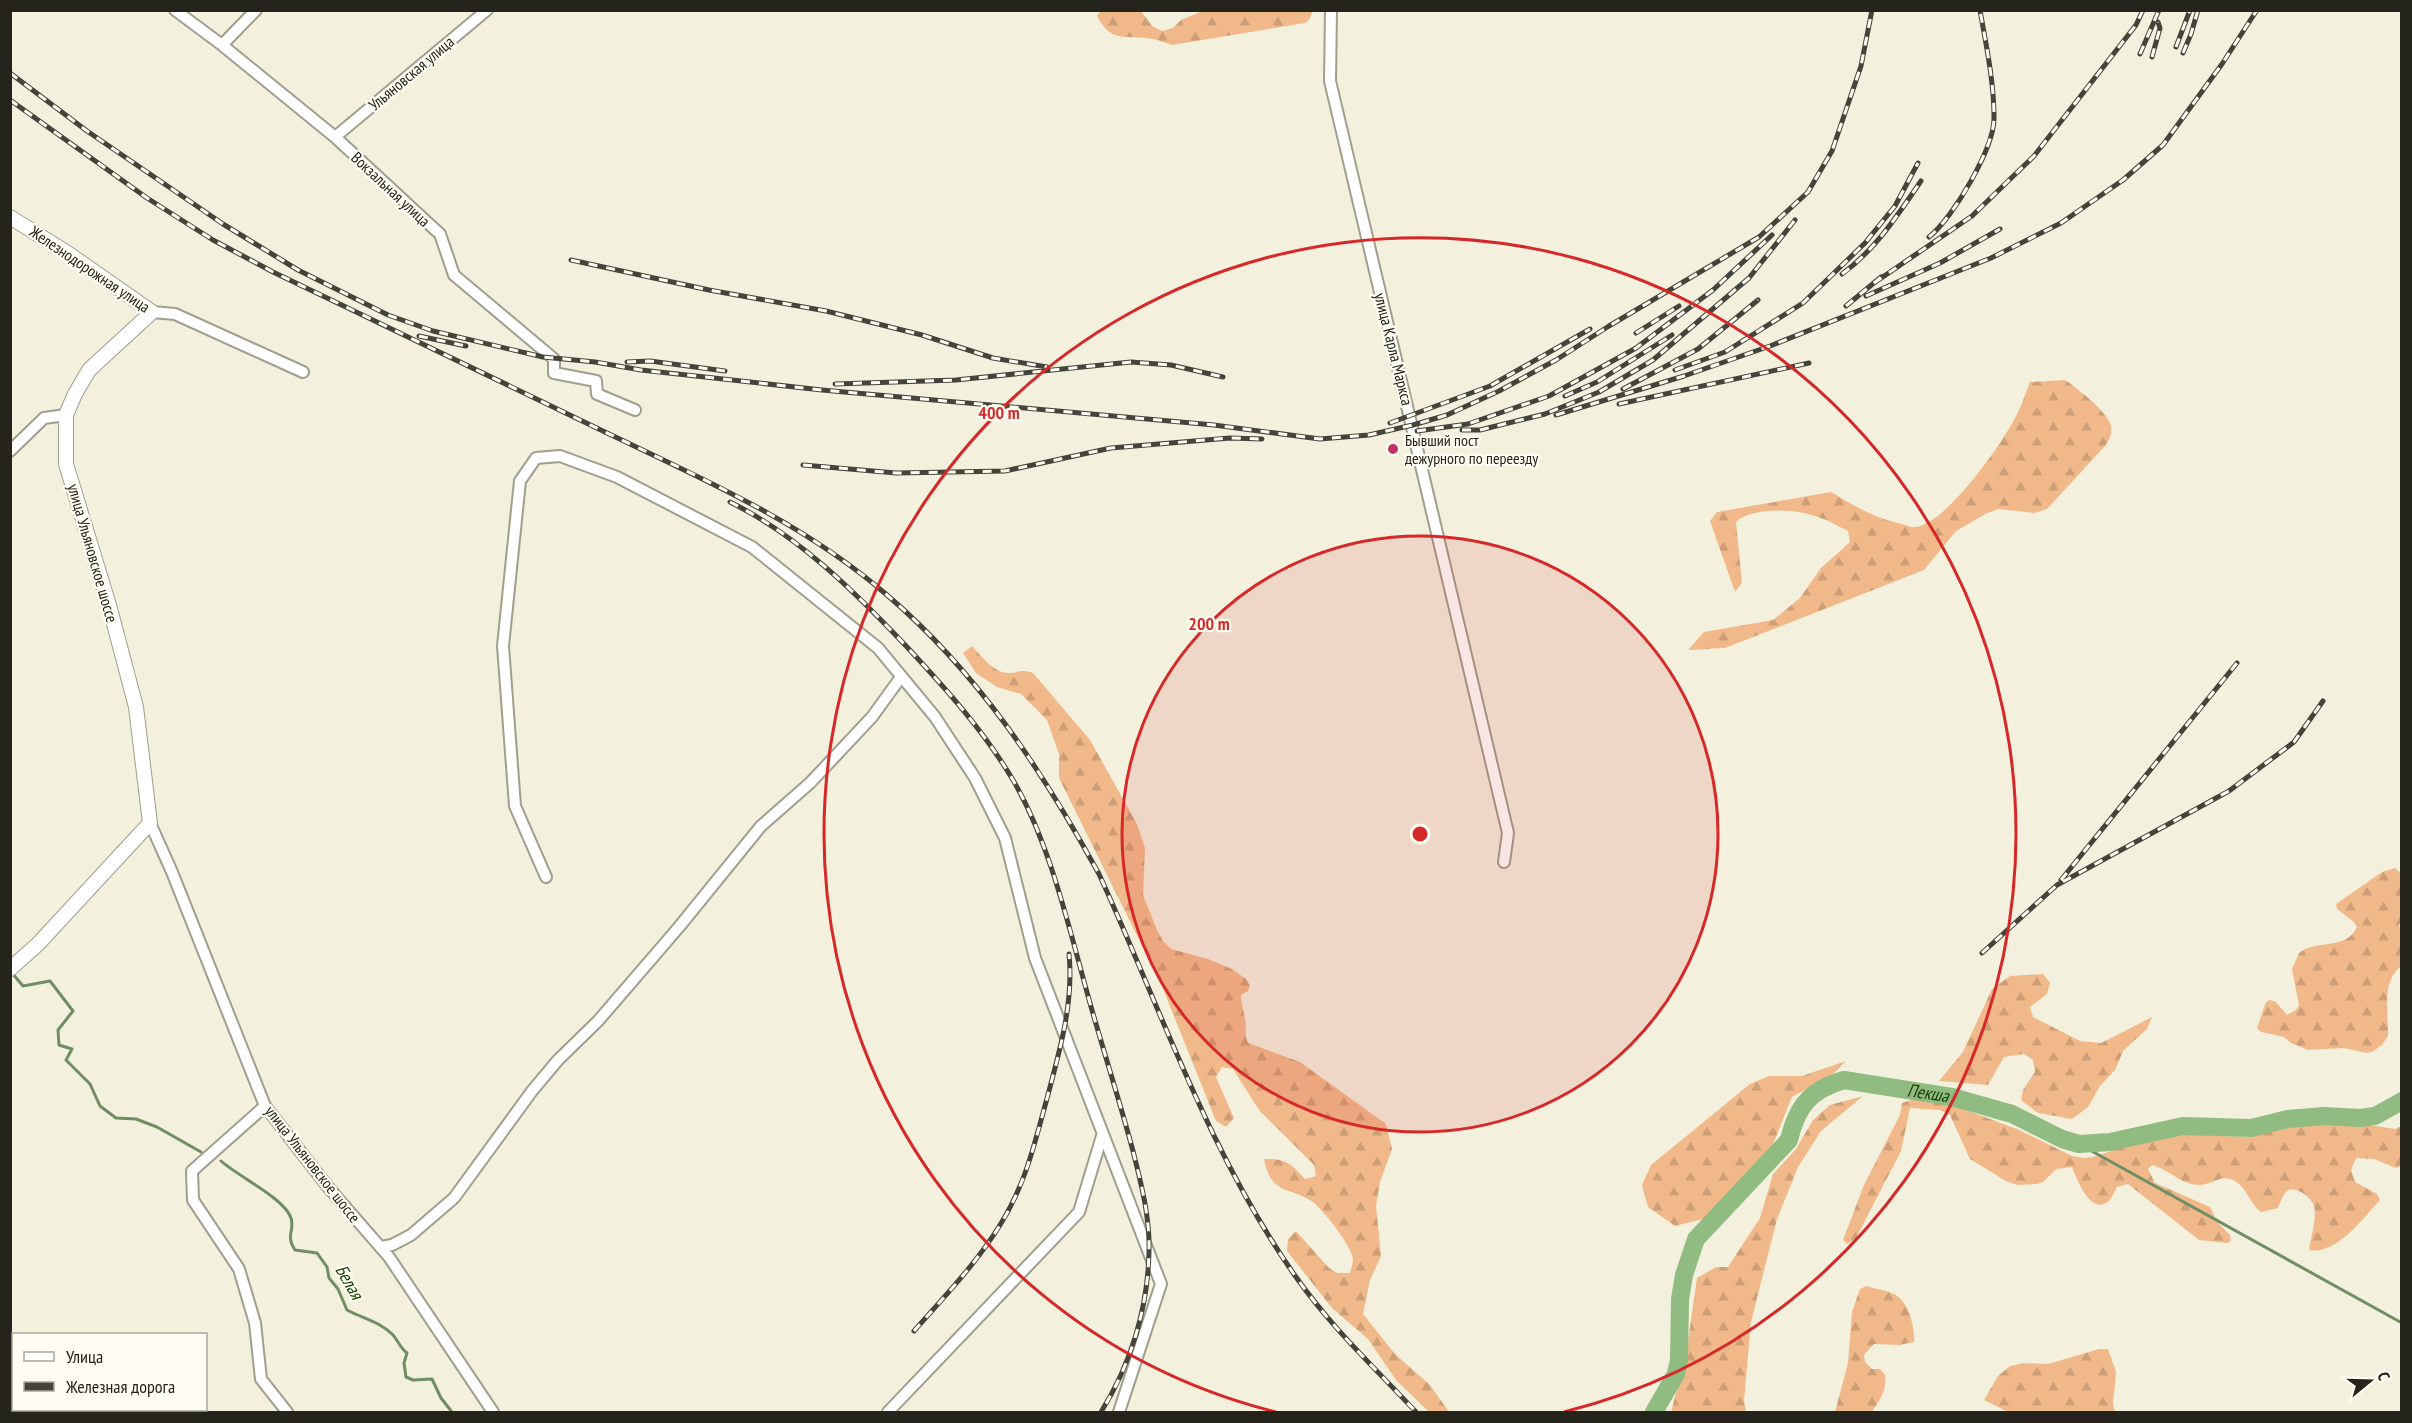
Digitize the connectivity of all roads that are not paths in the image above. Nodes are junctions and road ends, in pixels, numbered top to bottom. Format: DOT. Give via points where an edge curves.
graph roads {
  1 [pos="175,10"];
  2 [pos="256,10"];
  3 [pos="487,10"];
  4 [pos="1331,10"];
  5 [pos="222,45"];
  6 [pos="335,137"];
  7 [pos="10,217"];
  8 [pos="152,312"];
  9 [pos="303,372"];
  10 [pos="635,410"];
  11 [pos="66,415"];
  12 [pos="10,451"];
  13 [pos="901,677"];
  14 [pos="150,823"];
  15 [pos="1504,862"];
  16 [pos="546,877"];
  17 [pos="10,969"];
  18 [pos="265,1106"];
  19 [pos="1102,1136"];
  20 [pos="381,1247"];
  21 [pos="287,1413"];
  22 [pos="493,1413"];
  23 [pos="888,1413"];
  24 [pos="1119,1413"];
  1 -- 5 [label="street, Вокзальная улица"];
  2 -- 5 [label="street"];
  3 -- 6 [label="street, Ульяновская улица"];
  4 -- 15 [label="street, улица Карла Маркса" via="1329,81 1508,833"];
  5 -- 6 [label="street, Вокзальная улица"];
  6 -- 10 [label="street, Вокзальная улица" via="440,234 454,275 554,359 554,373 596,381 597,394"];
  7 -- 8 [label="street, Железнодорожная улица"];
  8 -- 9 [label="street, Железнодорожная улица" via="175,314"];
  8 -- 11 [label="street, улица Ульяновское шоссе" via="89,370"];
  11 -- 12 [label="street" via="44,418"];
  11 -- 14 [label="street, улица Ульяновское шоссе" via="66,464 136,707"];
  13 -- 16 [label="street" via="878,648 752,547 617,477 560,456 536,458 520,480 503,646 515,806"];
  13 -- 19 [label="street" via="960,753 1005,838 1035,958"];
  13 -- 20 [label="street" via="872,717 810,783 761,826 598,1021 558,1060 454,1198 411,1235"];
  14 -- 17 [label="street"];
  14 -- 18 [label="street, улица Ульяновское шоссе"];
  18 -- 20 [label="street, улица Ульяновское шоссе" via="327,1187"];
  18 -- 21 [label="street" via="192,1171 193,1200 239,1269 255,1323 261,1379"];
  19 -- 23 [label="street" via="1078,1212"];
  19 -- 24 [label="street" via="1161,1284"];
  20 -- 22 [label="street, улица Ульяновское шоссе"];
}
